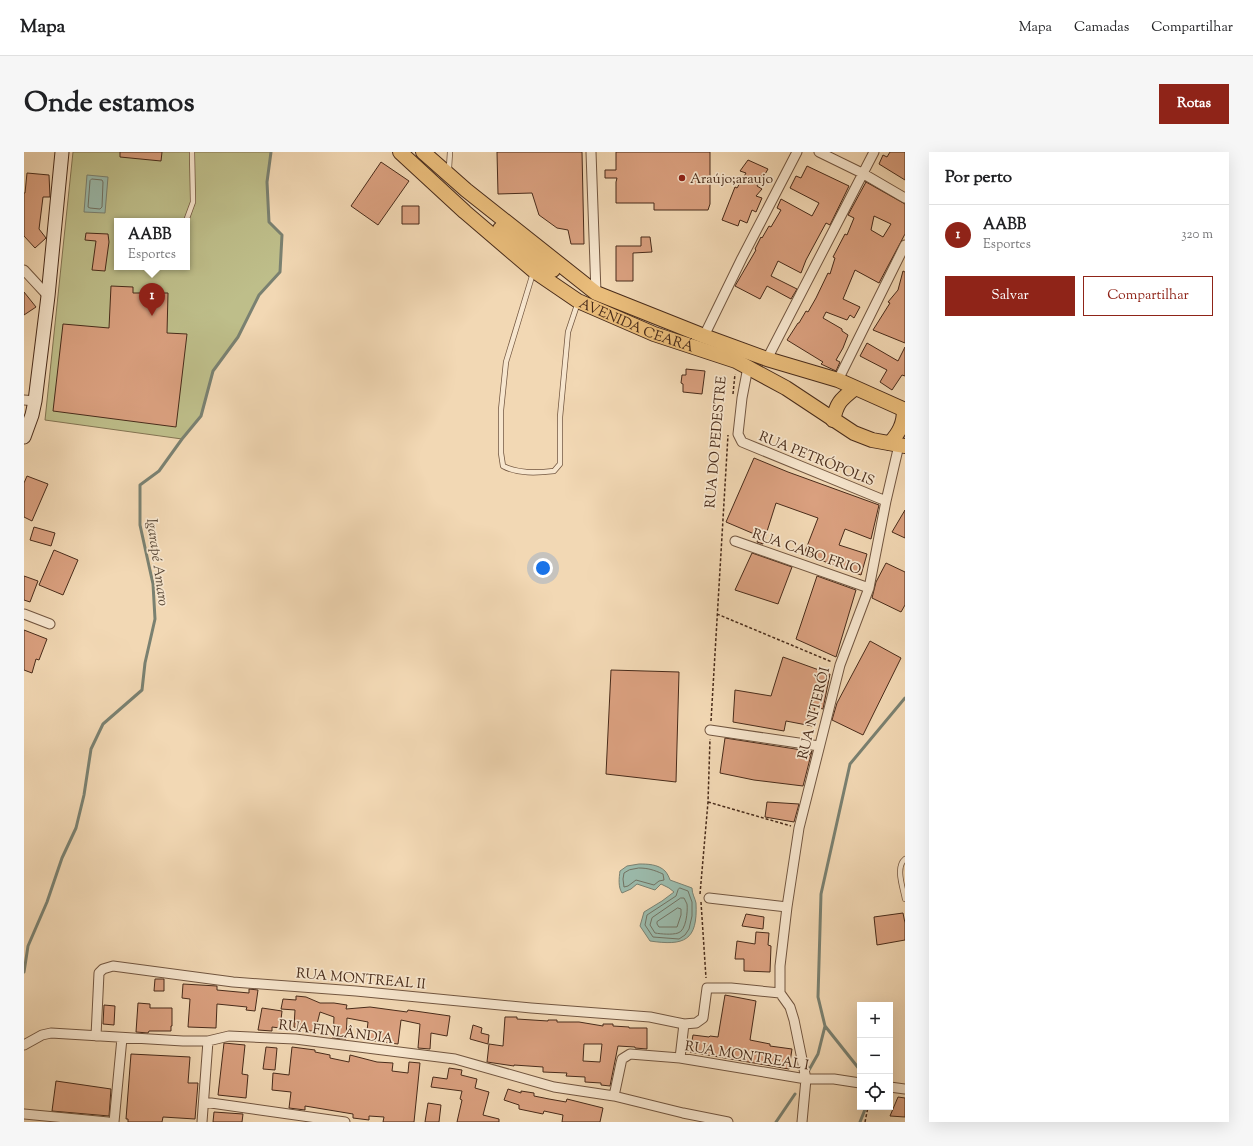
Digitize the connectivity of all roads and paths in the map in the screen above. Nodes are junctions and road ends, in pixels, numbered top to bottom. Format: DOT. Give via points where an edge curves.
graph roads {
  1 [pos="62,152"];
  2 [pos="192,152"];
  3 [pos="400,152"];
  4 [pos="416,152"];
  5 [pos="423,152"];
  6 [pos="450,152"];
  7 [pos="591,152"];
  8 [pos="797,152"];
  9 [pos="819,152"];
  10 [pos="874,152"];
  11 [pos="449,168"];
  12 [pos="862,173"];
  13 [pos="905,198"];
  14 [pos="187,218"];
  15 [pos="905,245"];
  16 [pos="24,270"];
  17 [pos="534,271"];
  18 [pos="594,291"];
  19 [pos="48,296"];
  20 [pos="578,301"];
  21 [pos="704,336"];
  22 [pos="767,358"];
  23 [pos="742,364"];
  24 [pos="838,380"];
  25 [pos="854,388"];
  26 [pos="29,400"];
  27 [pos="732,400"];
  28 [pos="905,409"];
  29 [pos="833,420"];
  30 [pos="729,431"];
  31 [pos="24,437"];
  32 [pos="898,444"];
  33 [pos="886,501"];
  34 [pos="735,541"];
  35 [pos="869,588"];
  36 [pos="24,614"];
  37 [pos="717,614"];
  38 [pos="50,624"];
  39 [pos="840,665"];
  40 [pos="710,730"];
  41 [pos="819,746"];
  42 [pos="708,802"];
  43 [pos="799,828"];
  44 [pos="905,859"];
  45 [pos="700,893"];
  46 [pos="905,899"];
  47 [pos="705,900"];
  48 [pos="786,907"];
  49 [pos="707,988"];
  50 [pos="780,993"];
  51 [pos="684,1024"];
  52 [pos="96,1036"];
  53 [pos="122,1038"];
  54 [pos="208,1041"];
  55 [pos="24,1045"];
  56 [pos="680,1058"];
  57 [pos="806,1079"];
  58 [pos="857,1083"];
  59 [pos="893,1087"];
  60 [pos="905,1089"];
  61 [pos="614,1096"];
  62 [pos="204,1102"];
  63 [pos="867,1110"];
  64 [pos="24,1114"];
  65 [pos="682,1118"];
  66 [pos="318,1120"];
  67 [pos="108,1122"];
  68 [pos="114,1122"];
  69 [pos="202,1122"];
  70 [pos="345,1122"];
  71 [pos="728,1122"];
  72 [pos="802,1122"];
  73 [pos="865,1122"];
  1 -- 19 [label="street"];
  2 -- 14 [label="lane" via="193,202"];
  3 -- 17 [label="main road, AVENIDA CEARÁ"];
  4 -- 18 [label="main road" via="497,226 533,255 563,277"];
  5 -- 18 [label="main road, AVENIDA CEARÁ" via="466,190"];
  6 -- 11 [label="lane"];
  7 -- 18 [label="street"];
  8 -- 21 [label="street"];
  9 -- 12 [label="street"];
  10 -- 12 [label="street"];
  12 -- 13 [label="street"];
  12 -- 22 [label="street"];
  15 -- 24 [label="street"];
  16 -- 19 [label="street"];
  17 -- 20 [label="main road, AVENIDA CEARÁ"];
  17 -- 20 [label="lane" via="506,362 501,453 503,466 511,470 536,473 554,471 560,464 560,417 567,340"];
  18 -- 21 [label="main road, AVENIDA CEARÁ"];
  19 -- 26 [label="street"];
  20 -- 23 [label="main road, AVENIDA CEARÁ" via="654,334"];
  21 -- 22 [label="main road, AVENIDA CEARÁ"];
  22 -- 24 [label="main road, AVENIDA CEARÁ"];
  23 -- 27 [label="path, RUA DO PEDESTRE"];
  23 -- 29 [label="main road, AVENIDA CEARÁ" via="786,388"];
  23 -- 33 [label="street, RUA PETRÓPOLIS" via="738,434 742,442"];
  24 -- 25 [label="main road, AVENIDA CEARÁ"];
  25 -- 28 [label="main road, AVENIDA CEARÁ"];
  25 -- 29 [label="main road" via="836,406"];
  26 -- 31 [label="street" via="32,415"];
  28 -- 32 [label="main road" via="896,436"];
  29 -- 32 [label="main road, AVENIDA CEARÁ" via="872,440"];
  30 -- 37 [label="path, RUA DO PEDESTRE"];
  32 -- 33 [label="street, RUA NITERÓI"];
  33 -- 35 [label="street, RUA NITERÓI"];
  34 -- 35 [label="street, RUA CABO FRIO"];
  35 -- 39 [label="street, RUA NITERÓI"];
  36 -- 38 [label="street"];
  37 -- 39 [label="path"];
  37 -- 40 [label="path, RUA DO PEDESTRE"];
  39 -- 41 [label="street, RUA NITERÓI"];
  40 -- 41 [label="street"];
  40 -- 42 [label="path, RUA DO PEDESTRE"];
  41 -- 43 [label="street, RUA NITERÓI"];
  42 -- 43 [label="path"];
  42 -- 45 [label="path, RUA DO PEDESTRE"];
  43 -- 48 [label="street, RUA NITERÓI"];
  44 -- 46 [label="lane" via="900,867"];
  47 -- 48 [label="street"];
  47 -- 49 [label="path"];
  48 -- 50 [label="street, RUA NITERÓI"];
  49 -- 50 [label="street"];
  49 -- 51 [label="street" via="703,1018 696,1024"];
  50 -- 57 [label="street" via="790,1007 794,1020"];
  51 -- 52 [label="street, RUA MONTREAL II" via="650,1017 233,982 113,966 99,973"];
  51 -- 56 [label="street"];
  52 -- 53 [label="street, RUA FINLÂNDIA"];
  52 -- 55 [label="street, RUA FINLÂNDIA" via="51,1033"];
  53 -- 54 [label="street, RUA FINLÂNDIA"];
  53 -- 68 [label="street"];
  54 -- 61 [label="street, RUA FINLÂNDIA" via="229,1036 295,1039 455,1060 554,1087"];
  54 -- 62 [label="street"];
  56 -- 57 [label="street, RUA MONTREAL I"];
  56 -- 61 [label="street, RUA MONTREAL I" via="630,1054 622,1059"];
  57 -- 58 [label="street, RUA MONTREAL I"];
  57 -- 72 [label="street"];
  59 -- 60 [label="street"];
  61 -- 65 [label="street, RUA FINLÂNDIA"];
  62 -- 66 [label="street"];
  62 -- 69 [label="street"];
  63 -- 73 [label="path"];
  64 -- 67 [label="street"];
  65 -- 71 [label="street, RUA FINLÂNDIA"];
  66 -- 70 [label="street"];
}
